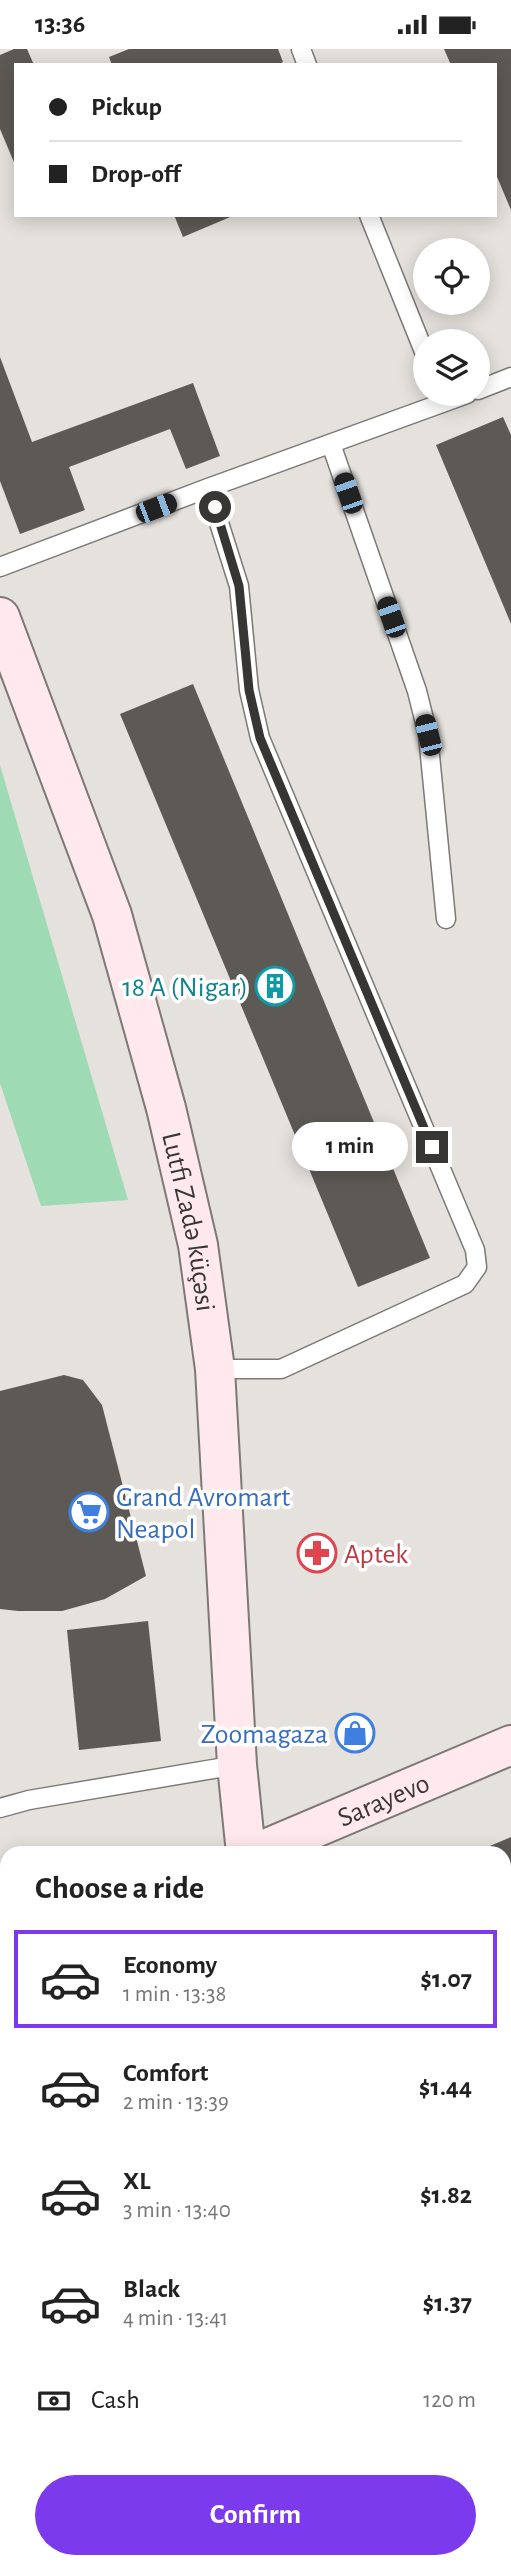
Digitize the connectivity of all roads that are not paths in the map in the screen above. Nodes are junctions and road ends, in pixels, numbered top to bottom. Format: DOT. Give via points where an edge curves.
graph roads {
  1 [pos="370,217"];
  2 [pos="415,329"];
  3 [pos="511,377"];
  4 [pos="490,385"];
  5 [pos="424,406"];
  6 [pos="331,444"];
  7 [pos="208,488"];
  8 [pos="0,567"];
  9 [pos="0,617"];
  10 [pos="446,919"];
  11 [pos="215,1369"];
  12 [pos="511,1745"];
  13 [pos="237,1765"];
  14 [pos="0,1808"];
  15 [pos="245,1846"];
  16 [pos="273,1846"];
  1 -- 2 [label="lane"];
  3 -- 4 [label="lane"];
  5 -- 6 [label="lane"];
  6 -- 7 [label="lane"];
  6 -- 10 [label="lane" via="428,735"];
  7 -- 8 [label="lane"];
  7 -- 11 [label="lane" via="239,586 249,690 260,738 475,1250 477,1268 465,1284 281,1369"];
  9 -- 11 [label="main road, Lutfi Zadə küçəsi" via="126,966 198,1245"];
  11 -- 13 [label="main road, Lutfi Zadə küçəsi"];
  12 -- 16 [label="main road, Sarayevo"];
  13 -- 14 [label="lane"];
  13 -- 15 [label="main road, Lutfi Zadə küçəsi"];
}
